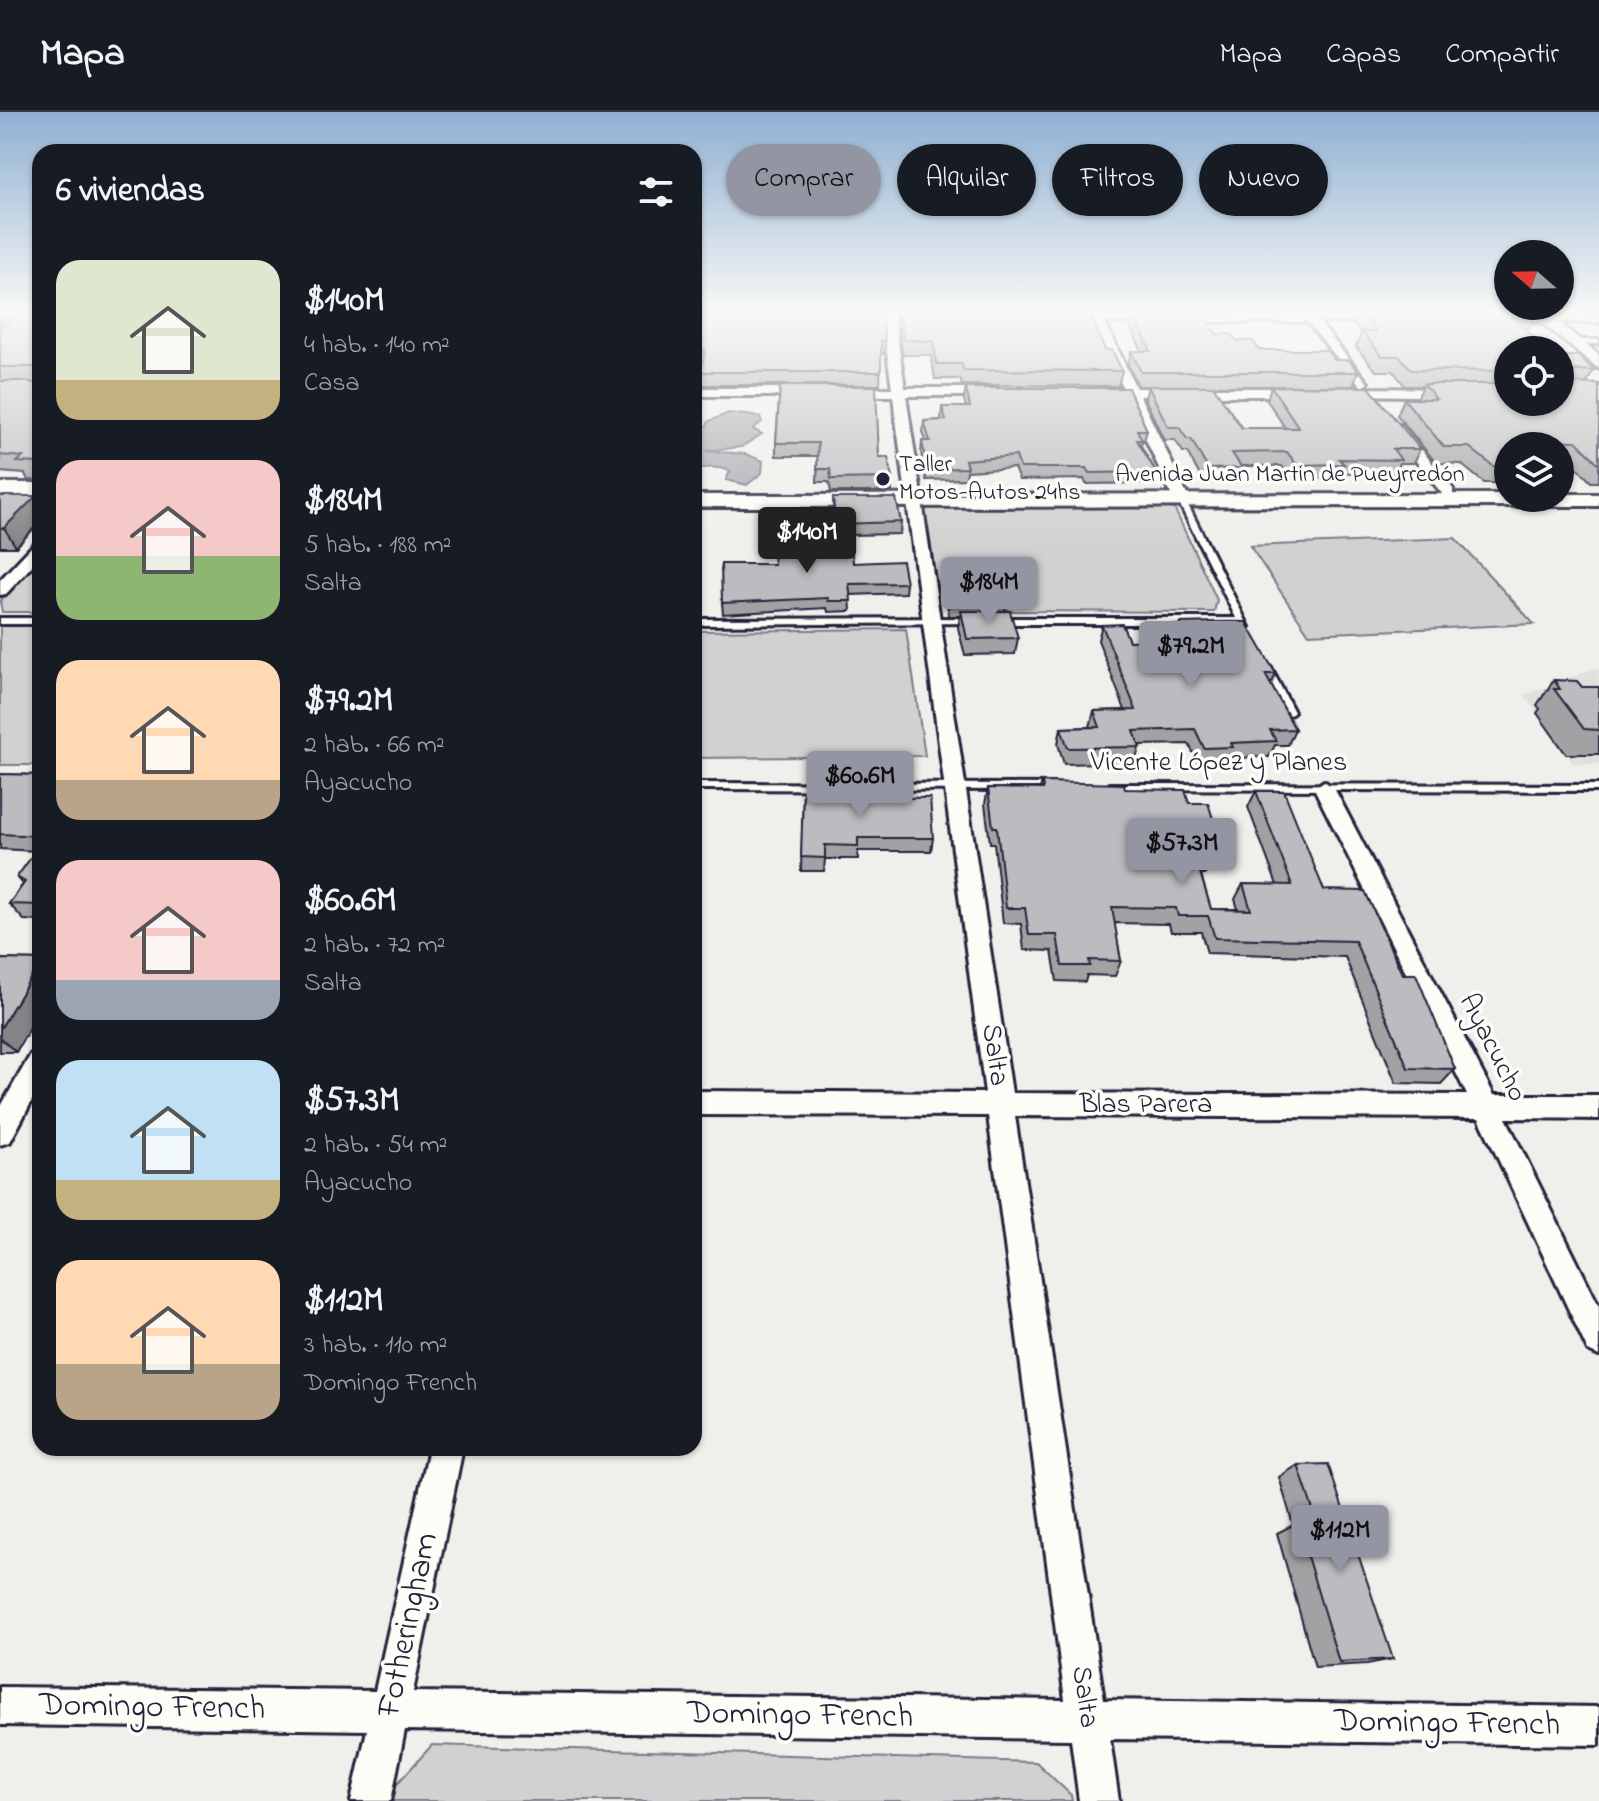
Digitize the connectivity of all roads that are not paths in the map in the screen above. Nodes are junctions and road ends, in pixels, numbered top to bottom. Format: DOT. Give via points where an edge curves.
graph roads {
  1 [pos="899,389"];
  2 [pos="1130,389"];
  3 [pos="1367,389"];
  4 [pos="702,392"];
  5 [pos="899,392"];
  6 [pos="1008,392"];
  7 [pos="1085,392"];
  8 [pos="1132,392"];
  9 [pos="1370,392"];
  10 [pos="1494,393"];
  11 [pos="1379,405"];
  12 [pos="1389,417"];
  13 [pos="0,489"];
  14 [pos="32,489"];
  15 [pos="702,491"];
  16 [pos="1574,491"];
  17 [pos="1599,491"];
  18 [pos="1448,492"];
  19 [pos="1494,492"];
  20 [pos="914,496"];
  21 [pos="1180,496"];
  22 [pos="0,499"];
  23 [pos="32,499"];
  24 [pos="1599,500"];
  25 [pos="702,501"];
  26 [pos="32,556"];
  27 [pos="0,590"];
  28 [pos="0,621"];
  29 [pos="32,621"];
  30 [pos="933,621"];
  31 [pos="1242,621"];
  32 [pos="702,622"];
  33 [pos="1248,634"];
  34 [pos="1262,660"];
  35 [pos="1289,712"];
  36 [pos="702,786"];
  37 [pos="957,787"];
  38 [pos="1069,787"];
  39 [pos="1101,787"];
  40 [pos="1324,788"];
  41 [pos="1599,788"];
  42 [pos="32,1077"];
  43 [pos="20,1100"];
  44 [pos="702,1103"];
  45 [pos="1001,1105"];
  46 [pos="1487,1107"];
  47 [pos="1599,1107"];
  48 [pos="0,1133"];
  49 [pos="1599,1340"];
  50 [pos="444,1456"];
  51 [pos="0,1706"];
  52 [pos="390,1711"];
  53 [pos="1088,1719"];
  54 [pos="1599,1726"];
  55 [pos="371,1801"];
  56 [pos="1099,1801"];
  1 -- 5 [label="street, Salta"];
  2 -- 8 [label="street"];
  3 -- 9 [label="street"];
  4 -- 5 [label="street"];
  5 -- 6 [label="street"];
  5 -- 20 [label="street, Salta"];
  7 -- 8 [label="street"];
  8 -- 9 [label="street"];
  8 -- 21 [label="street"];
  9 -- 10 [label="street"];
  9 -- 11 [label="street"];
  12 -- 18 [label="street"];
  13 -- 14 [label="main road"];
  15 -- 20 [label="main road, Avenida Juan Martin de Pueyrredón"];
  16 -- 17 [label="main road"];
  18 -- 19 [label="main road, Avenida Juan Martin de Pueyrredón"];
  18 -- 21 [label="main road, Avenida Juan Martin de Pueyrredón"];
  20 -- 21 [label="main road, Avenida Juan Martin de Pueyrredón"];
  20 -- 25 [label="main road, Avenida Juan Martin de Pueyrredón"];
  20 -- 30 [label="street, Salta"];
  21 -- 24 [label="main road, Avenida Juan Martin de Pueyrredón"];
  21 -- 31 [label="lane"];
  22 -- 23 [label="main road"];
  26 -- 27 [label="street"];
  28 -- 29 [label="lane"];
  30 -- 31 [label="lane"];
  30 -- 32 [label="lane"];
  30 -- 37 [label="street, Salta"];
  31 -- 33 [label="lane"];
  34 -- 35 [label="lane"];
  36 -- 37 [label="lane, Vicente López y Planes"];
  37 -- 38 [label="lane, Vicente López y Planes"];
  37 -- 45 [label="street, Salta"];
  39 -- 40 [label="lane, Vicente López y Planes"];
  40 -- 41 [label="lane, Vicente López y Planes"];
  40 -- 46 [label="street, Ayacucho"];
  42 -- 43 [label="street"];
  43 -- 48 [label="street"];
  44 -- 45 [label="street, Blas Parera"];
  45 -- 46 [label="street, Blas Parera"];
  45 -- 53 [label="street, Salta"];
  46 -- 47 [label="street, Blas Parera"];
  46 -- 49 [label="street, Ayacucho"];
  50 -- 52 [label="street, Fotheringham"];
  51 -- 52 [label="street, Domingo French"];
  52 -- 53 [label="street, Domingo French"];
  52 -- 55 [label="street, Fotheringham"];
  53 -- 54 [label="street, Domingo French"];
  53 -- 56 [label="street, Salta"];
}
